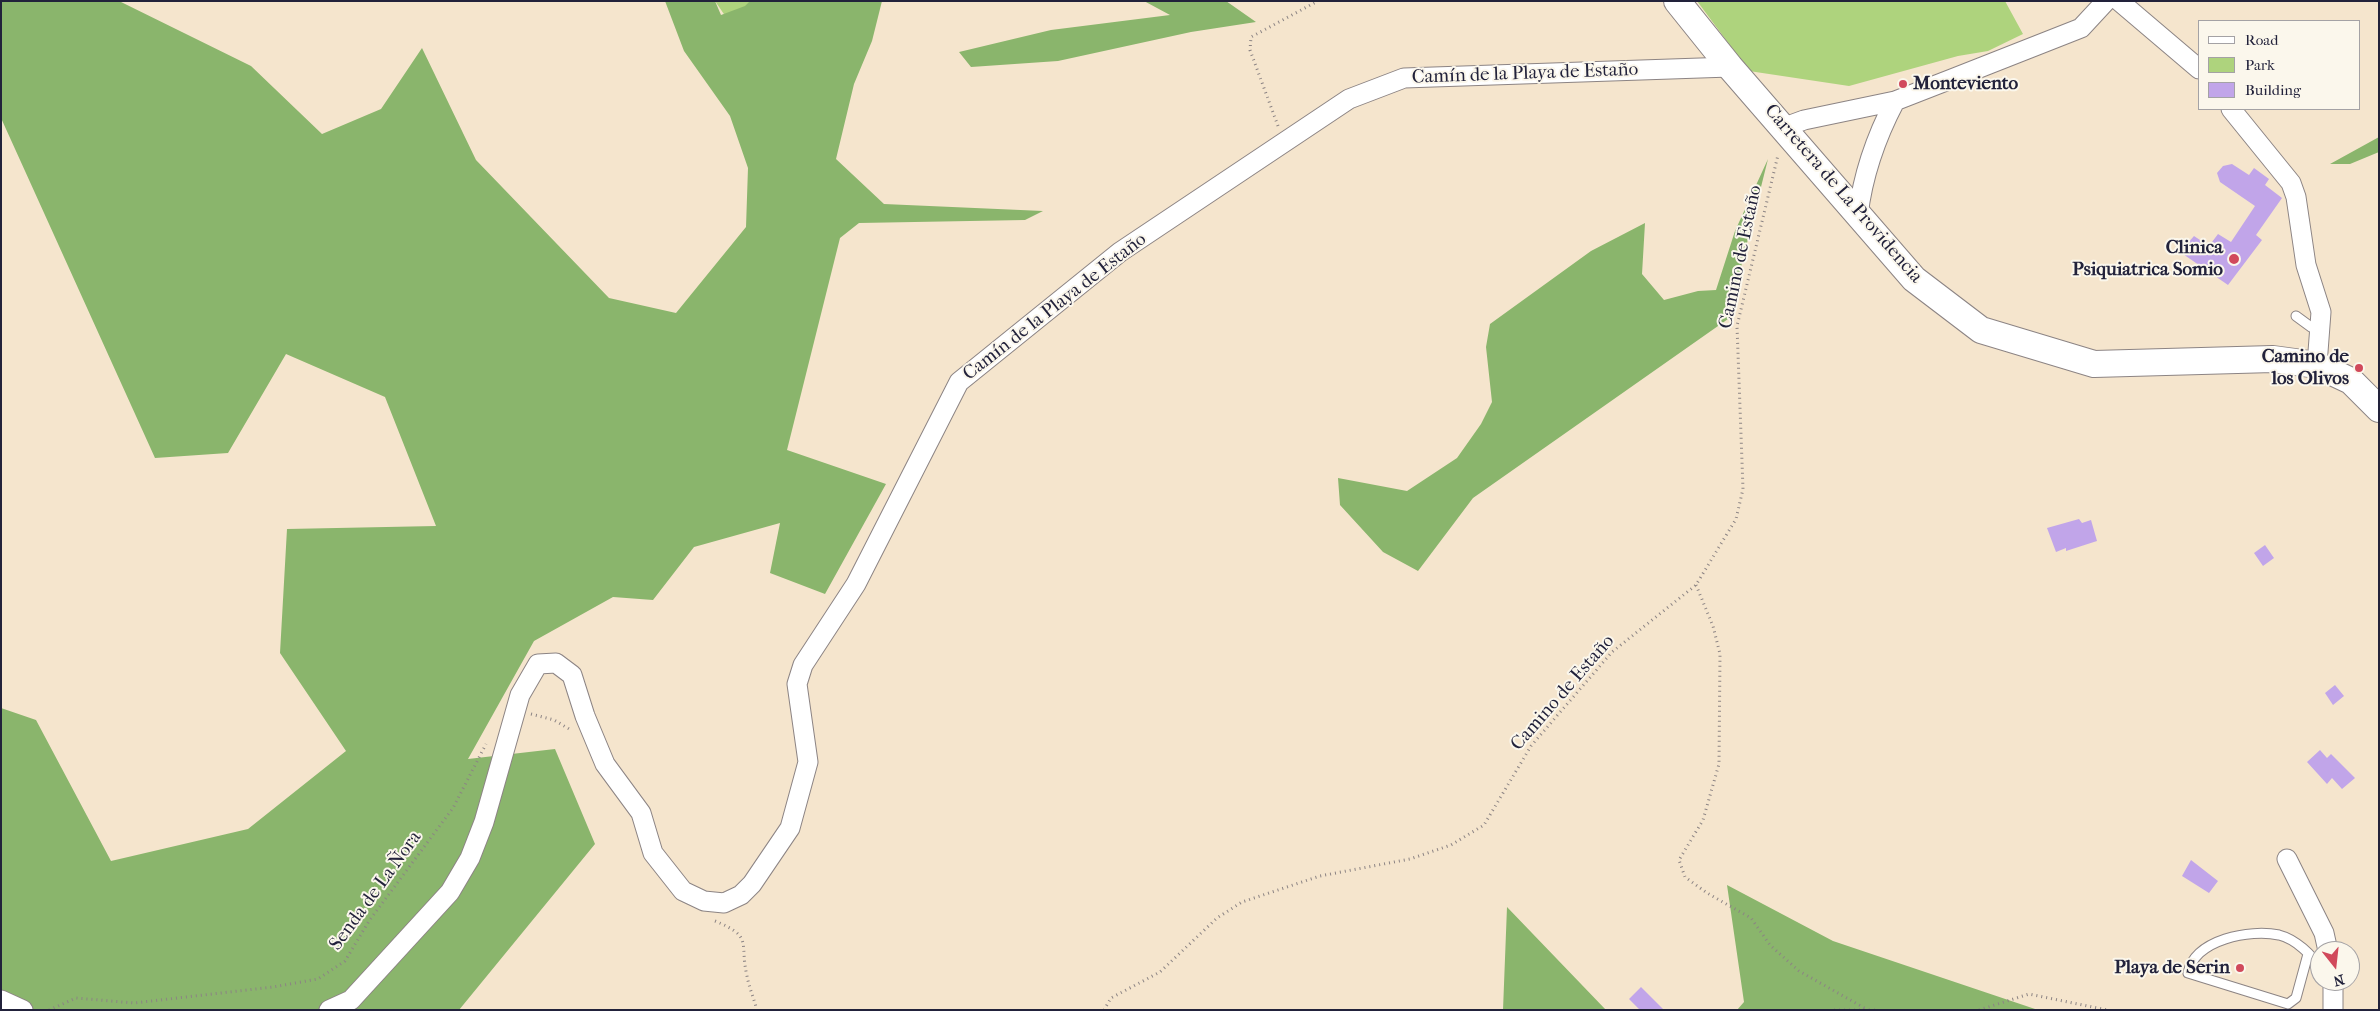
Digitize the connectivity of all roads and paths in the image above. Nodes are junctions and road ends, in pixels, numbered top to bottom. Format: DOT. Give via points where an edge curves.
graph roads {
  1 [pos="1318,1"];
  2 [pos="1677,1"];
  3 [pos="2106,1"];
  4 [pos="2119,1"];
  5 [pos="1730,67"];
  6 [pos="2198,68"];
  7 [pos="1895,101"];
  8 [pos="2233,110"];
  9 [pos="1785,128"];
  10 [pos="1284,142"];
  11 [pos="1858,215"];
  12 [pos="2296,316"];
  13 [pos="2320,329"];
  14 [pos="2317,364"];
  15 [pos="2379,409"];
  16 [pos="1696,585"];
  17 [pos="515,712"];
  18 [pos="570,728"];
  19 [pos="489,739"];
  20 [pos="2287,859"];
  21 [pos="710,919"];
  22 [pos="2325,941"];
  23 [pos="2308,954"];
  24 [pos="2310,956"];
  25 [pos="2329,991"];
  26 [pos="2333,991"];
  27 [pos="1,1000"];
  28 [pos="2334,1005"];
  29 [pos="1866,1009"];
  30 [pos="22,1010"];
  31 [pos="49,1010"];
  32 [pos="328,1010"];
  33 [pos="757,1010"];
  34 [pos="1104,1010"];
  35 [pos="1834,1010"];
  36 [pos="1877,1010"];
  37 [pos="1979,1010"];
  38 [pos="2107,1010"];
  1 -- 10 [label="path" via="1252,37 1250,50"];
  2 -- 5 [label="street, Carretera de La Providencia"];
  3 -- 7 [label="street" via="2080,28"];
  4 -- 6 [label="street"];
  5 -- 9 [label="street, Carretera de La Providencia"];
  5 -- 10 [label="street, Camín de la Playa de Estaño" via="1404,78 1349,99"];
  7 -- 9 [label="street" via="1804,120"];
  7 -- 11 [label="street" via="1881,128 1862,186"];
  8 -- 13 [label="street" via="2291,183 2306,265 2321,312"];
  9 -- 11 [label="street, Carretera de La Providencia"];
  9 -- 16 [label="path, Camino de Estaño" via="1737,326 1742,489 1736,519"];
  10 -- 17 [label="street, Camín de la Playa de Estaño" via="1120,252 959,382 856,584 802,665 798,684 808,762 790,828 741,895 724,903 704,901 683,891 653,853 642,813 605,764 572,675 556,663 538,664"];
  11 -- 14 [label="street, Carretera de La Providencia" via="1914,279 1981,330 2094,364 2274,359"];
  12 -- 13 [label="lane"];
  13 -- 14 [label="street"];
  14 -- 15 [label="street, Carretera de La Providencia" via="2351,382"];
  16 -- 29 [label="path" via="1713,626 1720,654 1719,764 1703,820 1679,860 1685,877 1751,918 1770,945 1799,970"];
  16 -- 34 [label="path, Camino de Estaño" via="1612,652 1531,746 1484,825 1451,845 1410,859 1320,876 1242,902 1217,918 1160,972 1111,998"];
  17 -- 18 [label="path" via="554,720"];
  17 -- 32 [label="street" via="484,822 470,858 450,892 351,1000"];
  19 -- 31 [label="path, Senda de La Ñora" via="453,808 369,921 345,961 318,979 134,1003 76,998"];
  20 -- 22 [label="street" via="2321,926"];
  21 -- 33 [label="path" via="735,930 744,941 746,975"];
  23 -- 23 [label="lane" via="2304,948 2281,935 2230,938 2203,948 2190,963 2188,973 2288,1004 2296,998"];
  23 -- 24 [label="lane"];
  25 -- 28 [label="lane"];
  26 -- 28 [label="street"];
  27 -- 30 [label="street"];
  29 -- 35 [label="path"];
  29 -- 36 [label="path"];
  37 -- 38 [label="path" via="2029,994"];
}
